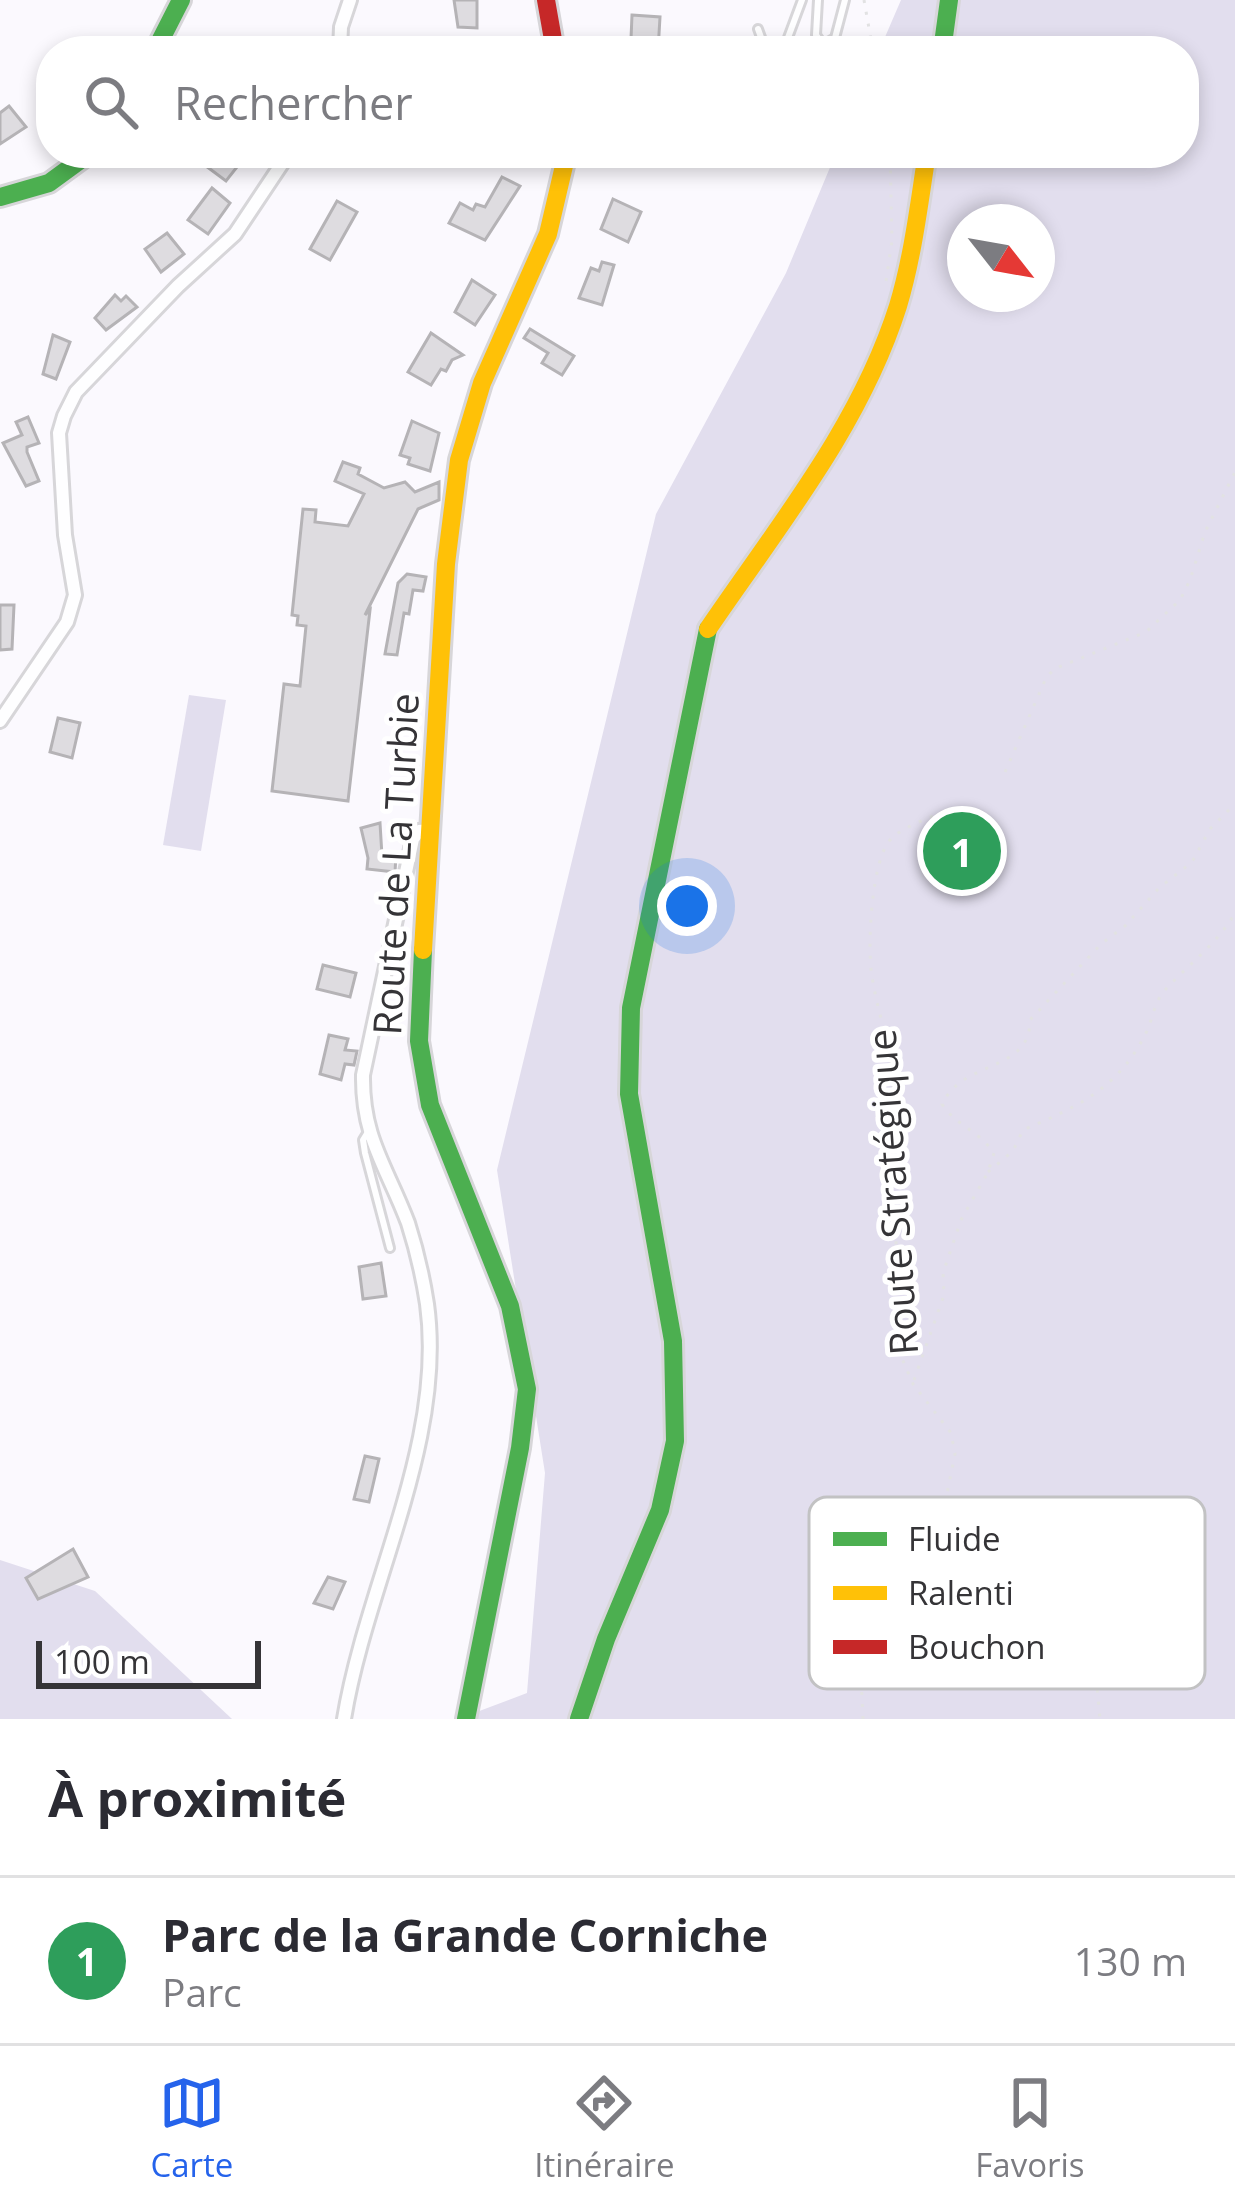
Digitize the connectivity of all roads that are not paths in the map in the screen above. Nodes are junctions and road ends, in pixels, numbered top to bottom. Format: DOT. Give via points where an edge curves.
graph roads {
  1 [pos="181,0"];
  2 [pos="350,0"];
  3 [pos="546,0"];
  4 [pos="802,0"];
  5 [pos="818,0"];
  6 [pos="845,0"];
  7 [pos="950,0"];
  8 [pos="758,29"];
  9 [pos="163,36"];
  10 [pos="341,36"];
  11 [pos="552,36"];
  12 [pos="761,36"];
  13 [pos="789,36"];
  14 [pos="818,36"];
  15 [pos="836,36"];
  16 [pos="944,36"];
  17 [pos="70,168"];
  18 [pos="279,168"];
  19 [pos="563,168"];
  20 [pos="924,168"];
  21 [pos="0,197"];
  22 [pos="0,721"];
  23 [pos="430,830"];
  24 [pos="368,1132"];
  25 [pos="390,1248"];
  26 [pos="344,1719"];
  27 [pos="466,1719"];
  28 [pos="579,1719"];
  1 -- 9 [label="main road"];
  2 -- 10 [label="street"];
  3 -- 11 [label="main road"];
  4 -- 13 [label="lane"];
  5 -- 14 [label="lane"];
  6 -- 15 [label="lane"];
  7 -- 16 [label="main road"];
  8 -- 12 [label="lane"];
  17 -- 21 [label="main road"];
  18 -- 22 [label="street" via="236,235 76,392 59,433 74,595 67,622"];
  19 -- 23 [label="main road, Route de La Turbie" via="544,245 482,383 458,462"];
  20 -- 28 [label="main road" via="907,273 864,391 707,631 631,1008 627,1065 673,1341 676,1441 660,1510"];
  23 -- 24 [label="street" via="413,839 369,1036"];
  23 -- 27 [label="main road, Route de La Turbie" via="422,1070 511,1306 527,1389"];
  24 -- 25 [label="lane" via="365,1153"];
  24 -- 26 [label="street" via="409,1226 429,1351 424,1415"];
}
